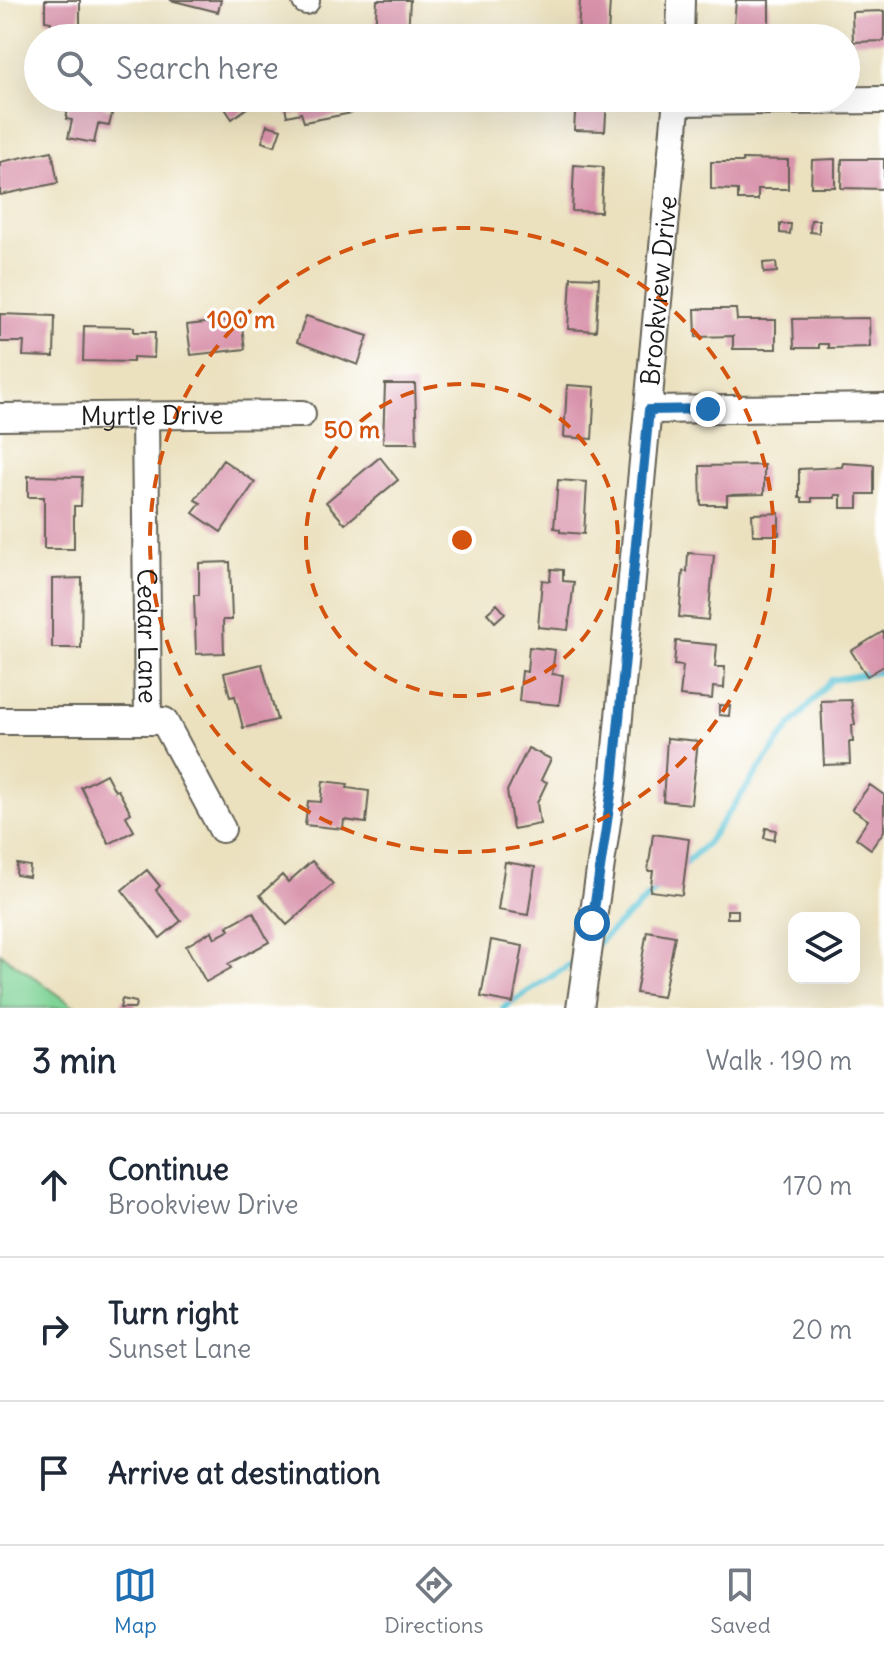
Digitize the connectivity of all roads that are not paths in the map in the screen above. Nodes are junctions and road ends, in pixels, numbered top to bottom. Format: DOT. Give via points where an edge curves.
graph roads {
  1 [pos="681,0"];
  2 [pos="680,24"];
  3 [pos="860,100"];
  4 [pos="884,100"];
  5 [pos="676,112"];
  6 [pos="884,407"];
  7 [pos="649,410"];
  8 [pos="302,414"];
  9 [pos="145,416"];
  10 [pos="0,417"];
  11 [pos="148,720"];
  12 [pos="0,721"];
  13 [pos="222,829"];
  14 [pos="580,1008"];
  1 -- 2 [label="street"];
  3 -- 4 [label="street"];
  5 -- 7 [label="street, Brookview Drive"];
  6 -- 7 [label="street"];
  7 -- 14 [label="street, Brookview Drive" via="613,781"];
  8 -- 9 [label="street, Myrtle Drive"];
  9 -- 10 [label="street, Myrtle Drive"];
  9 -- 11 [label="street, Cedar Lane"];
  11 -- 12 [label="street"];
  11 -- 13 [label="street, Cedar Lane" via="164,721"];
}
